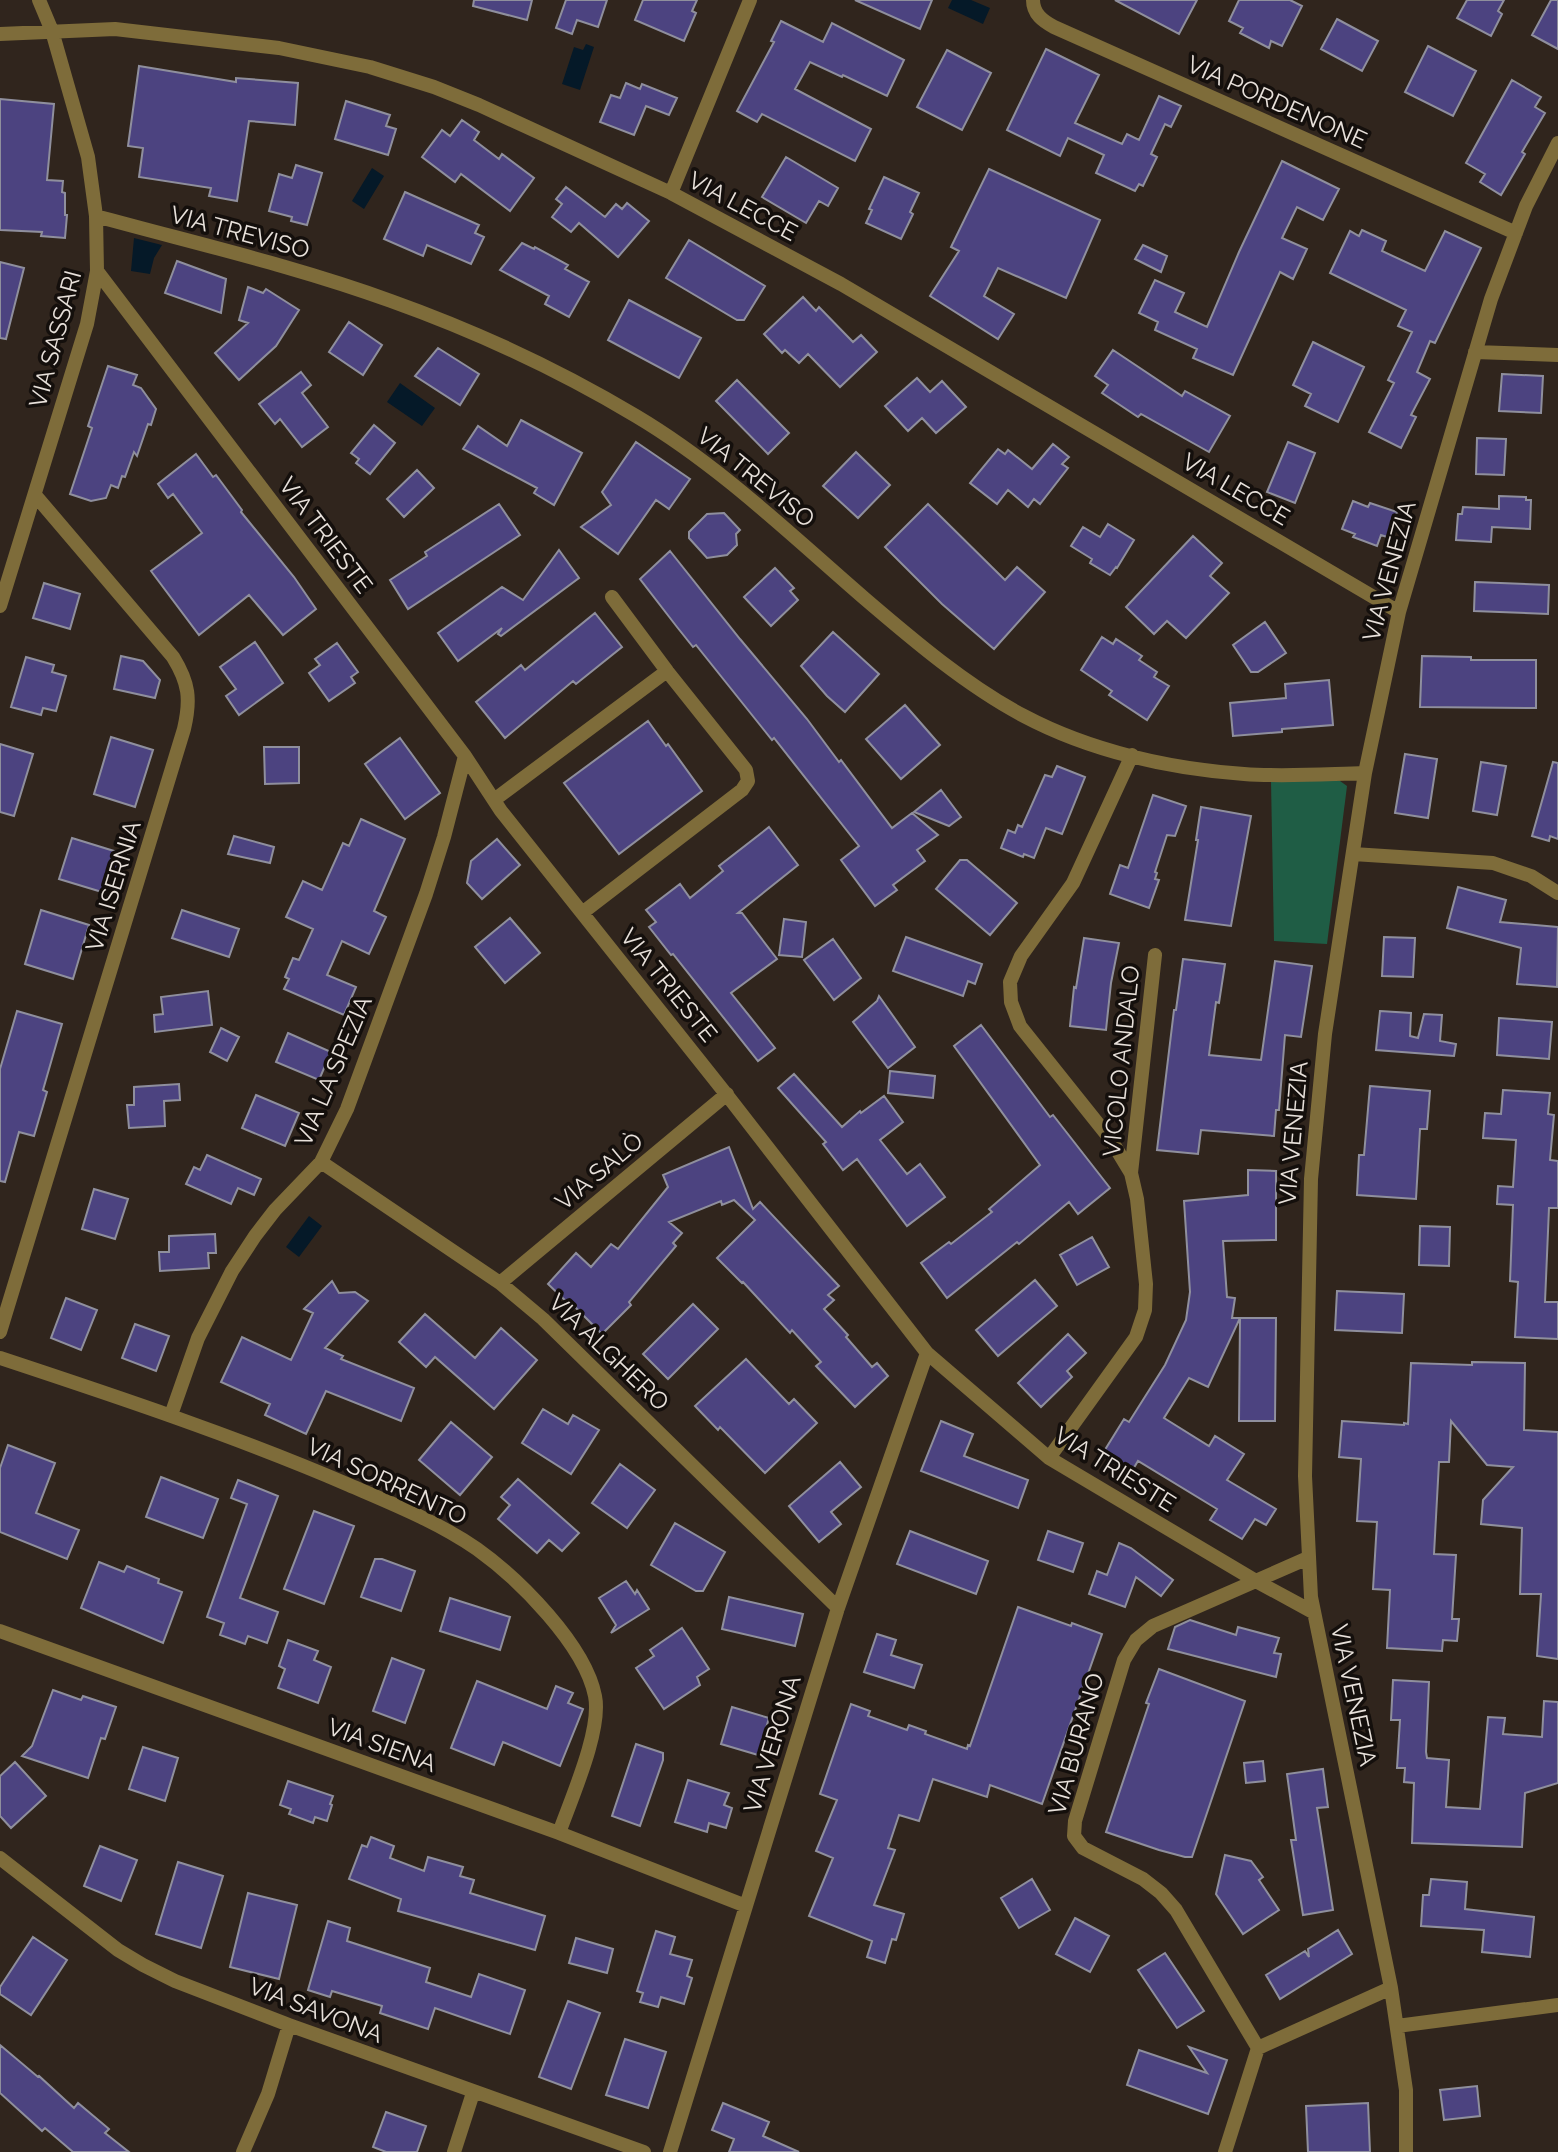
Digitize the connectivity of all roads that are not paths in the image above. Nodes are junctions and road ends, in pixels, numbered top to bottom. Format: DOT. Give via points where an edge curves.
graph roads {
  1 [pos="39,0"];
  2 [pos="750,0"];
  3 [pos="1033,0"];
  4 [pos="52,31"];
  5 [pos="0,34"];
  6 [pos="1558,143"];
  7 [pos="671,193"];
  8 [pos="96,216"];
  9 [pos="1516,233"];
  10 [pos="97,271"];
  11 [pos="1475,352"];
  12 [pos="1558,355"];
  13 [pos="35,495"];
  14 [pos="612,597"];
  15 [pos="0,606"];
  16 [pos="1399,612"];
  17 [pos="667,671"];
  18 [pos="1132,755"];
  19 [pos="465,756"];
  20 [pos="1365,772"];
  21 [pos="494,800"];
  22 [pos="1353,854"];
  23 [pos="1558,893"];
  24 [pos="582,913"];
  25 [pos="1155,955"];
  26 [pos="727,1094"];
  27 [pos="321,1162"];
  28 [pos="1131,1172"];
  29 [pos="499,1283"];
  30 [pos="0,1332"];
  31 [pos="927,1353"];
  32 [pos="0,1358"];
  33 [pos="171,1415"];
  34 [pos="1049,1458"];
  35 [pos="1308,1558"];
  36 [pos="1256,1581"];
  37 [pos="838,1608"];
  38 [pos="1313,1612"];
  39 [pos="0,1630"];
  40 [pos="559,1833"];
  41 [pos="0,1858"];
  42 [pos="746,1906"];
  43 [pos="1391,1988"];
  44 [pos="1558,2005"];
  45 [pos="289,2025"];
  46 [pos="1397,2026"];
  47 [pos="1258,2048"];
  48 [pos="474,2093"];
  49 [pos="243,2152"];
  50 [pos="454,2152"];
  51 [pos="644,2152"];
  52 [pos="670,2152"];
  53 [pos="1226,2152"];
  54 [pos="1406,2152"];
  1 -- 4 [label="street, VIA SASSARI"];
  2 -- 7 [label="street"];
  3 -- 9 [label="street, VIA PORDENONE" via="1037,14 1054,27"];
  4 -- 5 [label="street, VIA LECCE"];
  4 -- 7 [label="street, VIA LECCE" via="153,32 306,52 370,67 480,105"];
  4 -- 8 [label="street, VIA SASSARI" via="88,158"];
  6 -- 9 [label="street, VIA VENEZIA"];
  7 -- 16 [label="street, VIA LECCE" via="841,284"];
  8 -- 10 [label="street, VIA SASSARI"];
  8 -- 18 [label="street, VIA TREVISO" via="390,300 568,379 649,424 721,474 881,612 989,695 1054,730"];
  9 -- 11 [label="street, VIA VENEZIA"];
  10 -- 13 [label="street, VIA SASSARI" via="87,324"];
  10 -- 19 [label="street, VIA TRIESTE"];
  11 -- 12 [label="street"];
  11 -- 16 [label="street, VIA VENEZIA"];
  13 -- 15 [label="street, VIA SASSARI"];
  13 -- 30 [label="street, VIA ISERNIA" via="173,657 184,676 189,699 184,729"];
  14 -- 17 [label="street"];
  16 -- 20 [label="street, VIA VENEZIA"];
  17 -- 21 [label="street"];
  17 -- 24 [label="street" via="746,770 748,781"];
  18 -- 20 [label="street, VIA TREVISO" via="1245,774"];
  18 -- 28 [label="street" via="1077,876 1021,956 1009,989 1013,1011 1028,1038 1111,1140"];
  19 -- 21 [label="street, VIA TRIESTE"];
  19 -- 27 [label="street, VIA LA SPEZIA" via="419,915 347,1108"];
  20 -- 22 [label="street, VIA VENEZIA"];
  21 -- 24 [label="street, VIA TRIESTE"];
  22 -- 23 [label="street" via="1493,863 1531,876"];
  22 -- 35 [label="street, VIA VENEZIA" via="1321,1069 1311,1179"];
  24 -- 26 [label="street, VIA TRIESTE"];
  25 -- 28 [label="street, VICOLO ANDALO"];
  26 -- 29 [label="street, VIA SALÒ"];
  26 -- 31 [label="street, VIA TRIESTE"];
  27 -- 29 [label="street, VIA ALGHERO"];
  27 -- 33 [label="street, VIA LA SPEZIA" via="275,1210 237,1261 198,1338"];
  28 -- 34 [label="street" via="1146,1284 1144,1317 1132,1343"];
  29 -- 37 [label="street, VIA ALGHERO" via="562,1337"];
  31 -- 34 [label="street, VIA TRIESTE"];
  31 -- 37 [label="street, VIA VERONA"];
  32 -- 33 [label="street, VIA SORRENTO"];
  33 -- 40 [label="street, VIA SORRENTO" via="320,1473 446,1530 493,1561 539,1606 582,1661 596,1708 592,1737"];
  34 -- 36 [label="street, VIA TRIESTE"];
  35 -- 36 [label="street"];
  35 -- 38 [label="street, VIA VENEZIA"];
  36 -- 38 [label="street, VIA TRIESTE"];
  36 -- 47 [label="street, VIA BURANO" via="1153,1626 1132,1645 1076,1816 1074,1836 1083,1848 1143,1879 1176,1910"];
  37 -- 42 [label="street, VIA VERONA"];
  38 -- 43 [label="street, VIA VENEZIA"];
  39 -- 40 [label="street, VIA SIENA"];
  40 -- 42 [label="street, VIA SIENA"];
  41 -- 45 [label="street, VIA SAVONA" via="143,1965"];
  42 -- 52 [label="street, VIA VERONA"];
  43 -- 46 [label="street, VIA VENEZIA"];
  43 -- 47 [label="street"];
  44 -- 46 [label="street"];
  45 -- 48 [label="street, VIA SAVONA"];
  45 -- 49 [label="street" via="268,2094"];
  46 -- 54 [label="street, VIA VENEZIA" via="1406,2090"];
  47 -- 53 [label="street"];
  48 -- 50 [label="street"];
  48 -- 51 [label="street, VIA SAVONA"];
}
